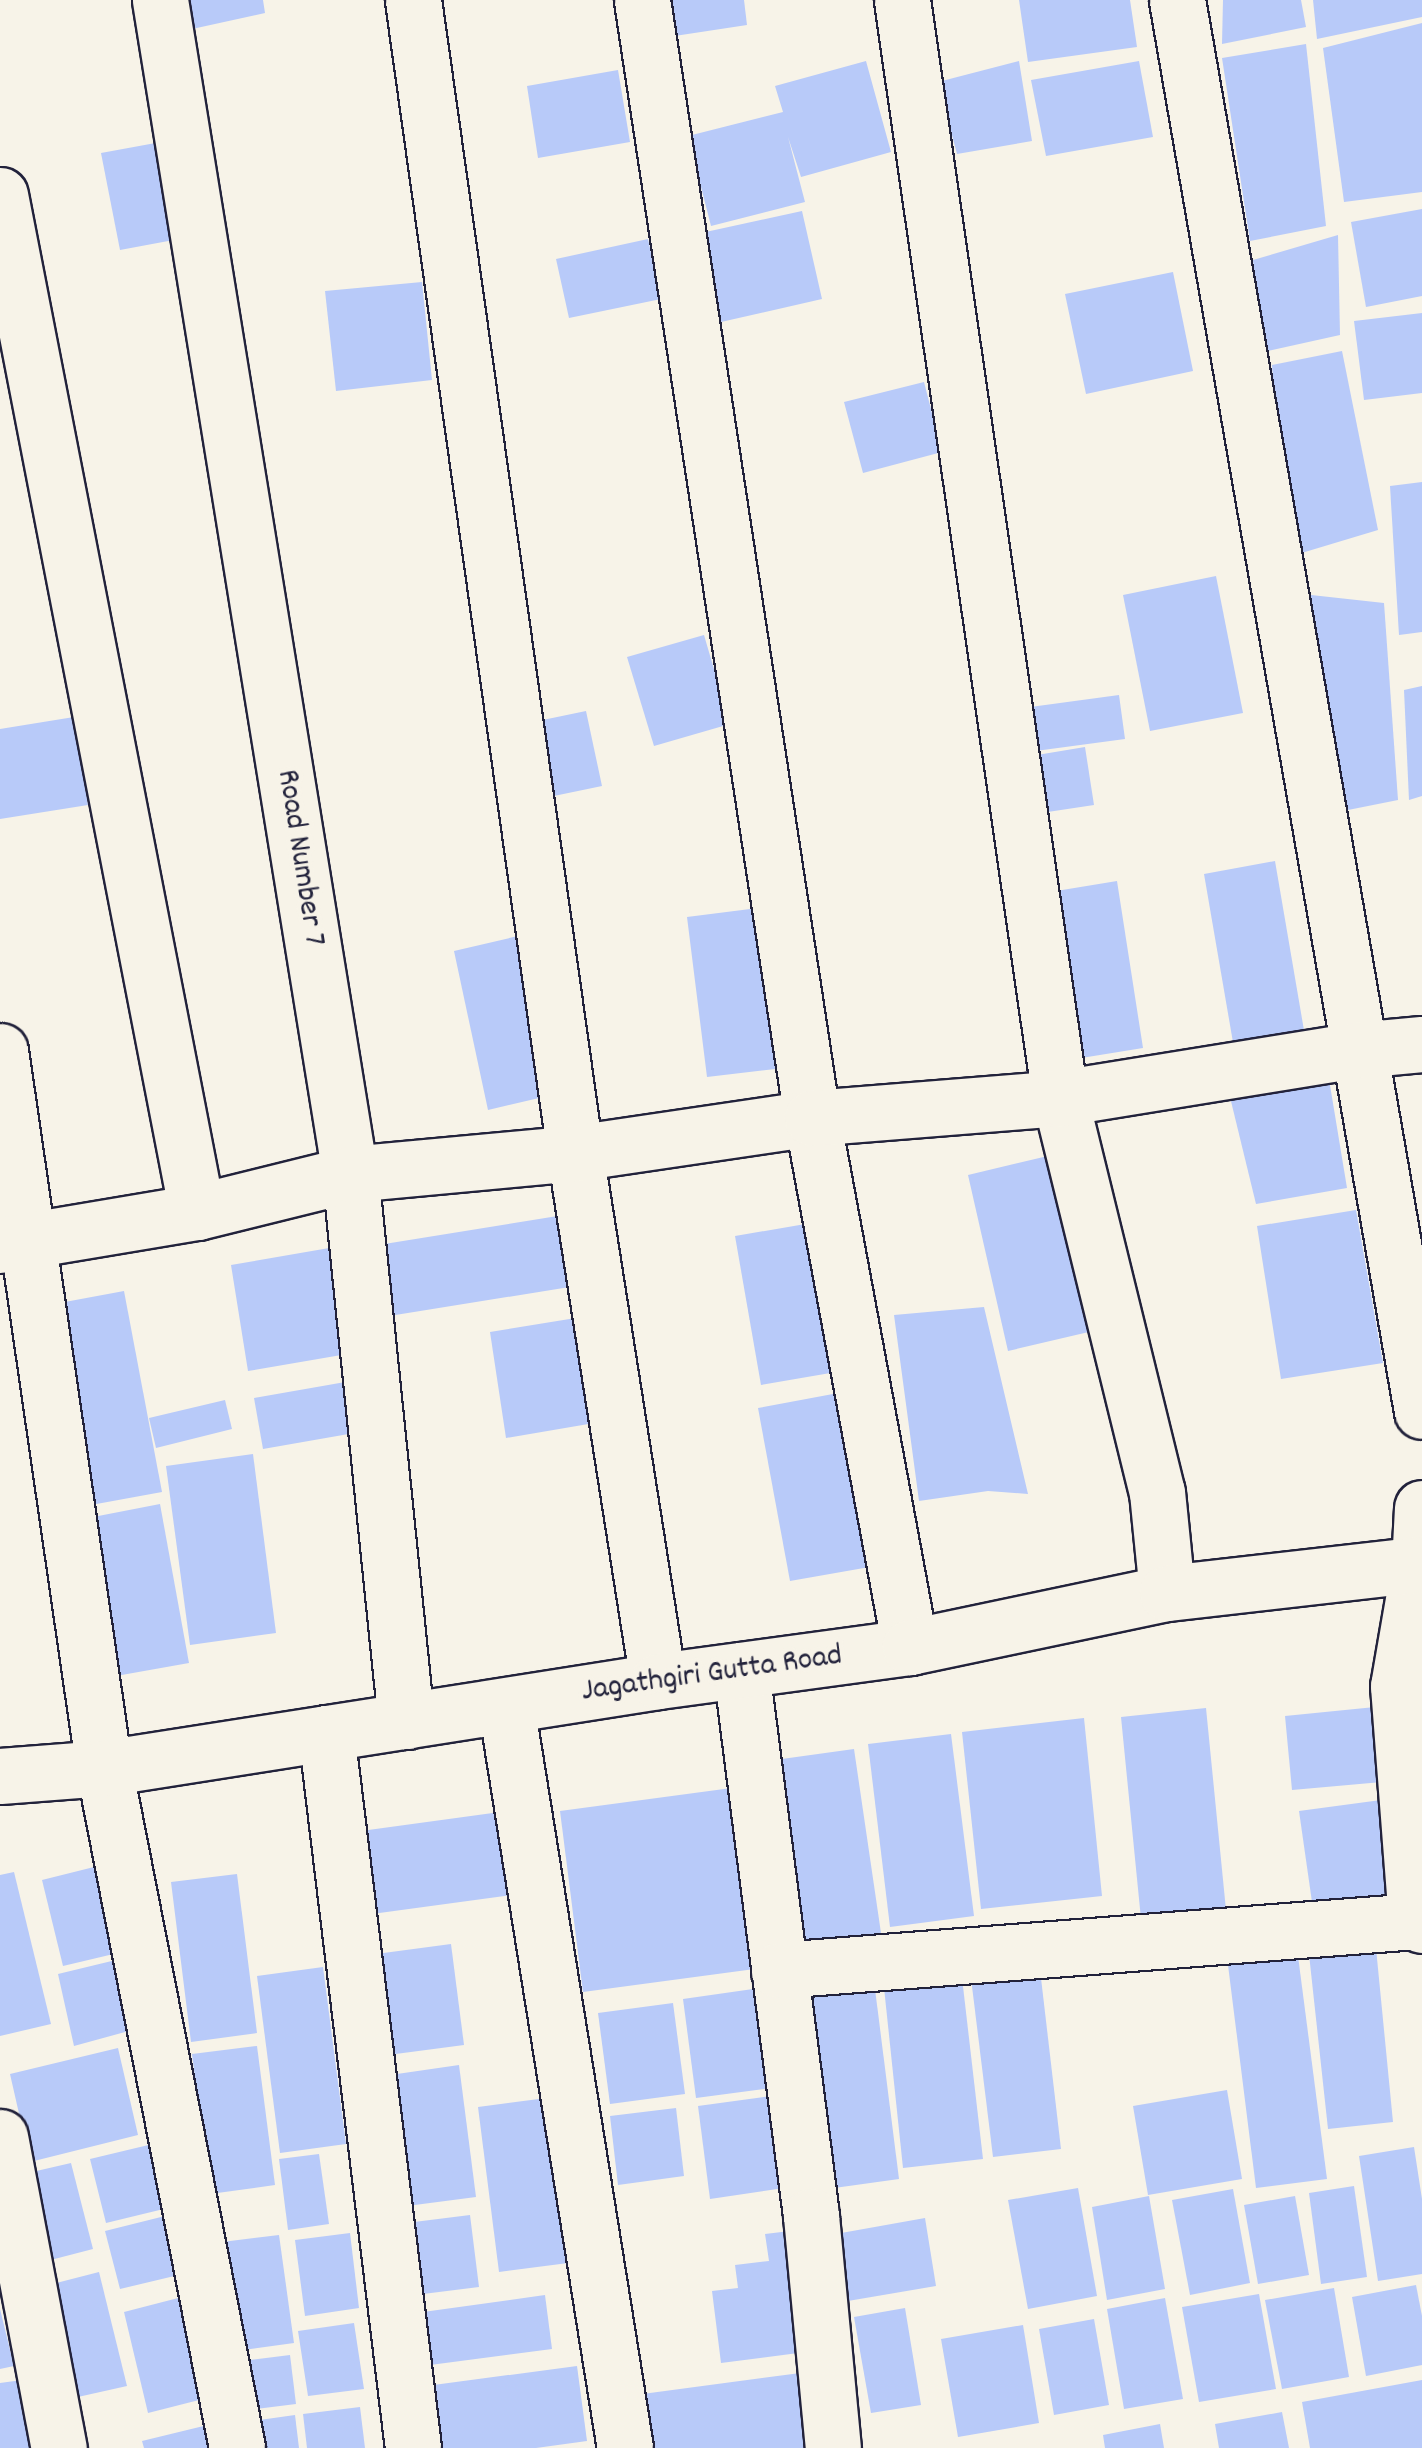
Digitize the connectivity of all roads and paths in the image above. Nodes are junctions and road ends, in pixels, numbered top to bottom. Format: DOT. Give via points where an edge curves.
graph roads {
  1 [pos="160,0"];
  2 [pos="414,0"];
  3 [pos="642,0"];
  4 [pos="902,0"];
  5 [pos="1177,0"];
  6 [pos="0,194"];
  7 [pos="1422,1044"];
  8 [pos="1357,1050"];
  9 [pos="0,1051"];
  10 [pos="1060,1098"];
  11 [pos="812,1118"];
  12 [pos="575,1154"];
  13 [pos="350,1174"];
  14 [pos="197,1212"];
  15 [pos="15,1241"];
  16 [pos="1422,1412"];
  17 [pos="1422,1508"];
  18 [pos="1421,1564"];
  19 [pos="1167,1592"];
  20 [pos="910,1647"];
  21 [pos="741,1670"];
  22 [pos="658,1680"];
  23 [pos="506,1706"];
  24 [pos="406,1721"];
  25 [pos="326,1733"];
  26 [pos="104,1768"];
  27 [pos="0,1776"];
  28 [pos="1419,1923"];
  29 [pos="779,1970"];
  30 [pos="0,2137"];
  31 [pos="60,2448"];
  32 [pos="237,2448"];
  33 [pos="413,2448"];
  34 [pos="625,2448"];
  35 [pos="833,2448"];
  1 -- 13 [label="street, Road Number 7"];
  2 -- 12 [label="street"];
  3 -- 11 [label="street"];
  4 -- 10 [label="street"];
  5 -- 8 [label="street"];
  6 -- 14 [label="street"];
  7 -- 8 [label="street"];
  8 -- 10 [label="street"];
  8 -- 16 [label="street"];
  9 -- 15 [label="street"];
  10 -- 11 [label="street"];
  10 -- 19 [label="street" via="1157,1492"];
  11 -- 12 [label="street"];
  11 -- 20 [label="street"];
  12 -- 13 [label="street"];
  12 -- 22 [label="street"];
  13 -- 14 [label="street"];
  13 -- 24 [label="street, Road Number 7"];
  14 -- 15 [label="street"];
  15 -- 26 [label="street"];
  17 -- 18 [label="street"];
  18 -- 19 [label="street, Jagathgiri Gutta Road"];
  18 -- 28 [label="street" via="1398,1686"];
  19 -- 20 [label="street, Jagathgiri Gutta Road"];
  20 -- 21 [label="street, Jagathgiri Gutta Road"];
  21 -- 22 [label="street, Jagathgiri Gutta Road"];
  21 -- 29 [label="street"];
  22 -- 23 [label="street, Jagathgiri Gutta Road"];
  23 -- 24 [label="street, Jagathgiri Gutta Road"];
  23 -- 34 [label="street"];
  24 -- 25 [label="street, Jagathgiri Gutta Road"];
  25 -- 26 [label="street, Jagathgiri Gutta Road"];
  25 -- 33 [label="street"];
  26 -- 27 [label="street, Jagathgiri Gutta Road"];
  26 -- 32 [label="street"];
  28 -- 29 [label="street"];
  29 -- 35 [label="street"];
  30 -- 31 [label="street"];
}
